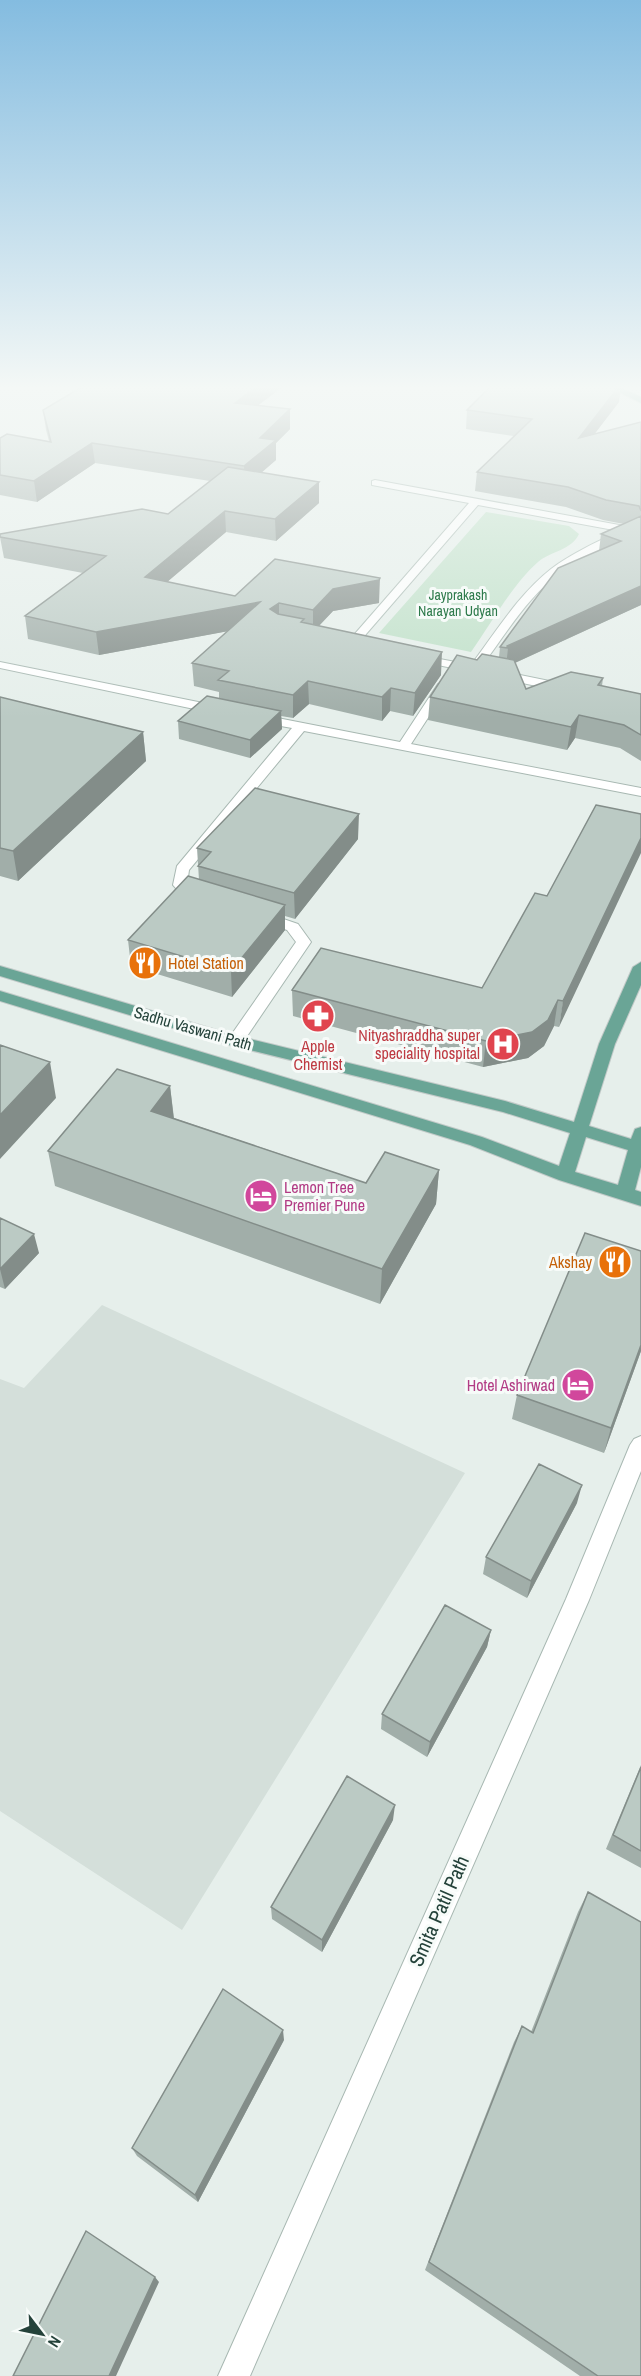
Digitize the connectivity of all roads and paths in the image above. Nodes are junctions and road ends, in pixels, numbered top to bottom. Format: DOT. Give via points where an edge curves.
graph roads {
  1 [pos="447,496"];
  2 [pos="476,501"];
  3 [pos="635,528"];
  4 [pos="351,646"];
  5 [pos="409,657"];
  6 [pos="0,665"];
  7 [pos="456,665"];
  8 [pos="474,669"];
  9 [pos="574,689"];
  10 [pos="300,727"];
  11 [pos="403,746"];
  12 [pos="641,792"];
  13 [pos="214,902"];
  14 [pos="247,912"];
  15 [pos="641,967"];
  16 [pos="0,972"];
  17 [pos="0,996"];
  18 [pos="235,1041"];
  19 [pos="581,1130"];
  20 [pos="640,1143"];
  21 [pos="565,1175"];
  22 [pos="633,1197"];
  23 [pos="641,1445"];
  24 [pos="234,2376"];
  1 -- 2 [label="street"];
  2 -- 3 [label="street"];
  2 -- 4 [label="street"];
  3 -- 8 [label="street" via="576,556 553,572 527,597"];
  5 -- 7 [label="street"];
  6 -- 10 [label="street"];
  7 -- 8 [label="street"];
  7 -- 11 [label="street"];
  8 -- 9 [label="street"];
  10 -- 11 [label="street"];
  10 -- 13 [label="street" via="182,869 180,885 193,896"];
  11 -- 12 [label="street"];
  14 -- 18 [label="street" via="290,924 301,933 304,942"];
  15 -- 19 [label="main road" via="607,1044"];
  16 -- 18 [label="main road, Sadhu Vaswani Path"];
  17 -- 21 [label="main road" via="476,1141"];
  18 -- 19 [label="main road, Sadhu Vaswani Path" via="505,1107"];
  19 -- 20 [label="main road, Sadhu Vaswani Path"];
  19 -- 21 [label="main road"];
  20 -- 22 [label="main road"];
  21 -- 22 [label="main road"];
  23 -- 24 [label="street, Smita Patil Path" via="577,1600"];
}
